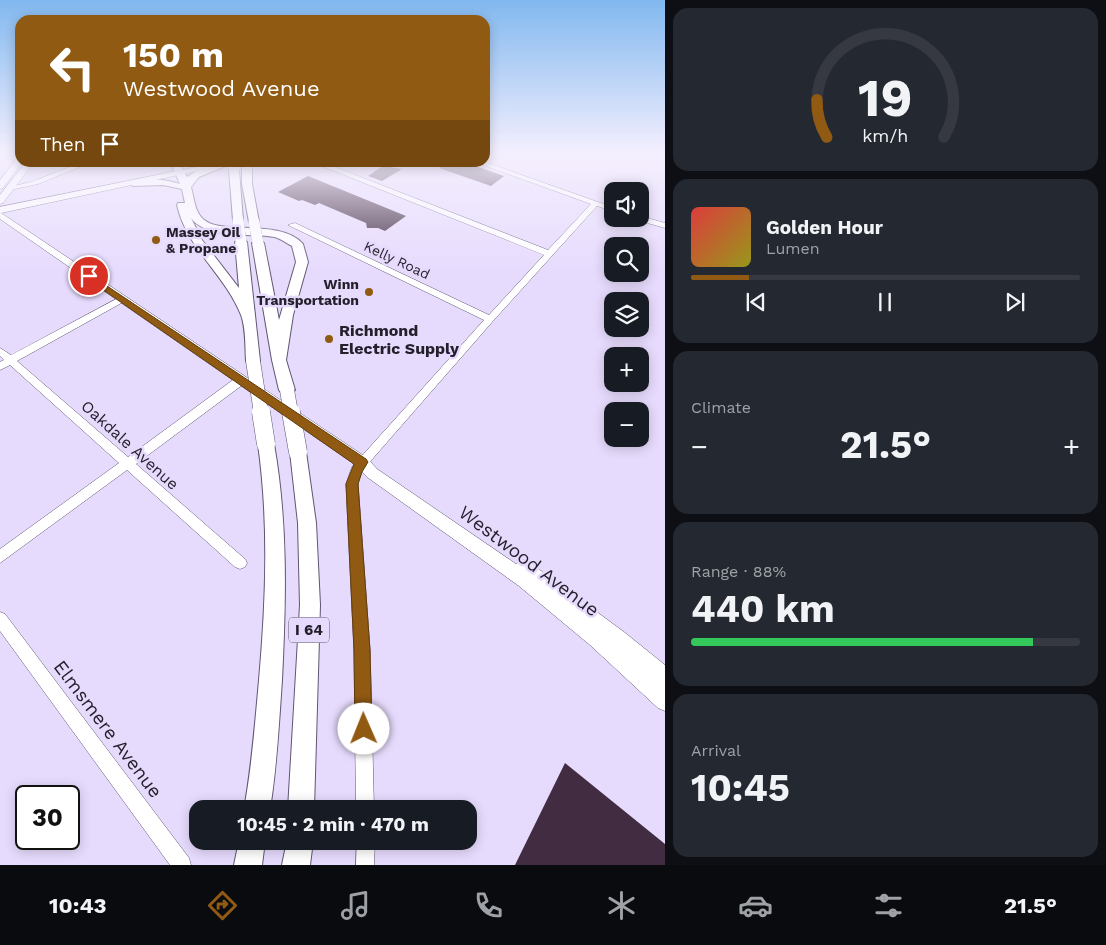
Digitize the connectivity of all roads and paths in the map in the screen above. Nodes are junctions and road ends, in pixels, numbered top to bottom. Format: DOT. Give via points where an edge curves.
graph roads {
  1 [pos="7,192"];
  2 [pos="58,192"];
  3 [pos="87,192"];
  4 [pos="183,192"];
  5 [pos="185,192"];
  6 [pos="236,192"];
  7 [pos="249,192"];
  8 [pos="393,192"];
  9 [pos="565,192"];
  10 [pos="0,203"];
  11 [pos="596,203"];
  12 [pos="604,206"];
  13 [pos="0,210"];
  14 [pos="0,215"];
  15 [pos="649,221"];
  16 [pos="254,222"];
  17 [pos="292,225"];
  18 [pos="665,226"];
  19 [pos="258,243"];
  20 [pos="550,254"];
  21 [pos="122,299"];
  22 [pos="250,319"];
  23 [pos="490,319"];
  24 [pos="0,351"];
  25 [pos="279,360"];
  26 [pos="5,363"];
  27 [pos="241,380"];
  28 [pos="362,462"];
  29 [pos="127,465"];
  30 [pos="0,557"];
  31 [pos="240,563"];
  32 [pos="586,613"];
  33 [pos="0,619"];
  34 [pos="665,664"];
  35 [pos="665,678"];
  36 [pos="665,701"];
  37 [pos="259,800"];
  38 [pos="301,800"];
  39 [pos="365,800"];
  40 [pos="250,850"];
  41 [pos="298,850"];
  42 [pos="366,850"];
  43 [pos="182,865"];
  44 [pos="248,865"];
  45 [pos="296,865"];
  46 [pos="365,865"];
  1 -- 10 [label="main road"];
  2 -- 10 [label="main road"];
  3 -- 13 [label="main road"];
  4 -- 22 [label="highway" via="186,225 222,272"];
  5 -- 25 [label="highway" via="192,212 204,225 279,234 297,244 302,262 286,315"];
  6 -- 22 [label="highway, I 64, bridge"];
  7 -- 16 [label="highway, I 64"];
  8 -- 20 [label="street"];
  9 -- 11 [label="street"];
  11 -- 12 [label="street"];
  11 -- 20 [label="street"];
  14 -- 21 [label="main road, Westwood Avenue"];
  15 -- 18 [label="street"];
  16 -- 19 [label="highway, I 64, bridge"];
  17 -- 23 [label="street, Kelly Road"];
  19 -- 25 [label="highway, I 64"];
  20 -- 23 [label="street"];
  21 -- 26 [label="street"];
  21 -- 27 [label="main road, Westwood Avenue"];
  22 -- 37 [label="highway, I 64, bridge" via="253,361 273,489 276,598 264,768"];
  23 -- 28 [label="street"];
  24 -- 26 [label="street, Oakdale Avenue"];
  25 -- 38 [label="highway, I 64, bridge" via="298,452 307,524 310,605"];
  26 -- 29 [label="street, Oakdale Avenue"];
  27 -- 28 [label="main road, Westwood Avenue"];
  27 -- 29 [label="street"];
  28 -- 32 [label="main road, Westwood Avenue" via="374,466"];
  28 -- 36 [label="main road, Westwood Avenue" via="372,473 524,580"];
  28 -- 39 [label="street" via="352,484 362,650"];
  29 -- 30 [label="street"];
  29 -- 31 [label="street, Oakdale Avenue"];
  32 -- 34 [label="main road"];
  32 -- 35 [label="main road, Westwood Avenue"];
  33 -- 43 [label="street, Elmsmere Avenue"];
  40 -- 44 [label="highway"];
  41 -- 45 [label="highway"];
  42 -- 46 [label="street"];
}
